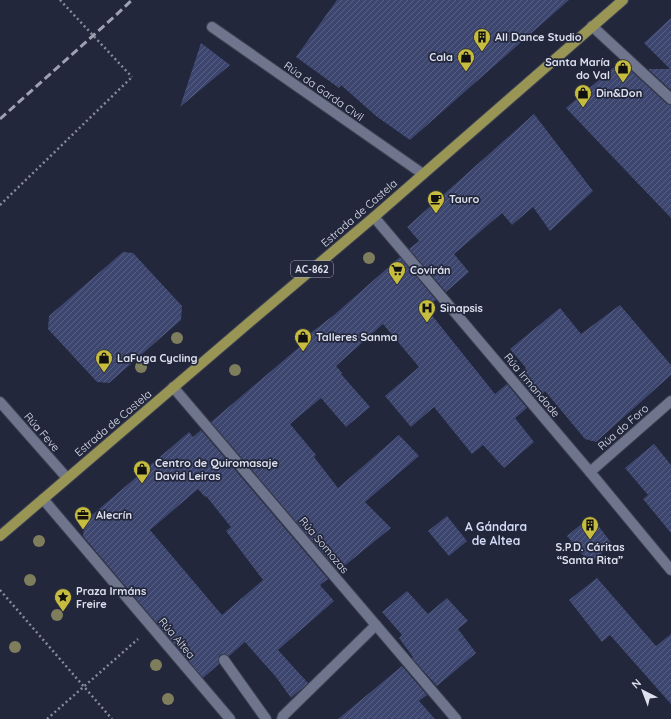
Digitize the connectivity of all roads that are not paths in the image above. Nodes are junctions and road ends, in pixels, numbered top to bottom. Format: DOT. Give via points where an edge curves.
graph roads {
  1 [pos="623,0"];
  2 [pos="592,26"];
  3 [pos="212,27"];
  4 [pos="671,99"];
  5 [pos="423,174"];
  6 [pos="374,217"];
  7 [pos="173,387"];
  8 [pos="671,401"];
  9 [pos="0,402"];
  10 [pos="590,472"];
  11 [pos="67,478"];
  12 [pos="42,499"];
  13 [pos="0,536"];
  14 [pos="671,570"];
  15 [pos="376,626"];
  16 [pos="224,660"];
  17 [pos="230,719"];
  18 [pos="266,719"];
  19 [pos="282,719"];
  20 [pos="456,719"];
  1 -- 2 [label="main road, Estrada de Castela / AC-862"];
  2 -- 4 [label="street"];
  2 -- 5 [label="main road, Estrada de Castela / AC-862"];
  3 -- 5 [label="street, Rúa da Garda Civil"];
  5 -- 6 [label="main road, Estrada de Castela / AC-862"];
  6 -- 7 [label="main road, Estrada de Castela / AC-862"];
  6 -- 10 [label="street, Rúa Irmandade"];
  7 -- 11 [label="main road, Estrada de Castela / AC-862"];
  7 -- 15 [label="street, Rúa Somozas"];
  8 -- 10 [label="street, Rúa do Foro"];
  9 -- 11 [label="street, Rúa Feve"];
  10 -- 14 [label="street, Rúa Irmandade"];
  11 -- 12 [label="main road, Estrada de Castela / AC-862"];
  12 -- 13 [label="main road, Estrada de Castela / AC-862"];
  12 -- 17 [label="street, Rúa Altea"];
  15 -- 19 [label="street"];
  15 -- 20 [label="street, Rúa Somozas"];
  16 -- 18 [label="street"];
}
